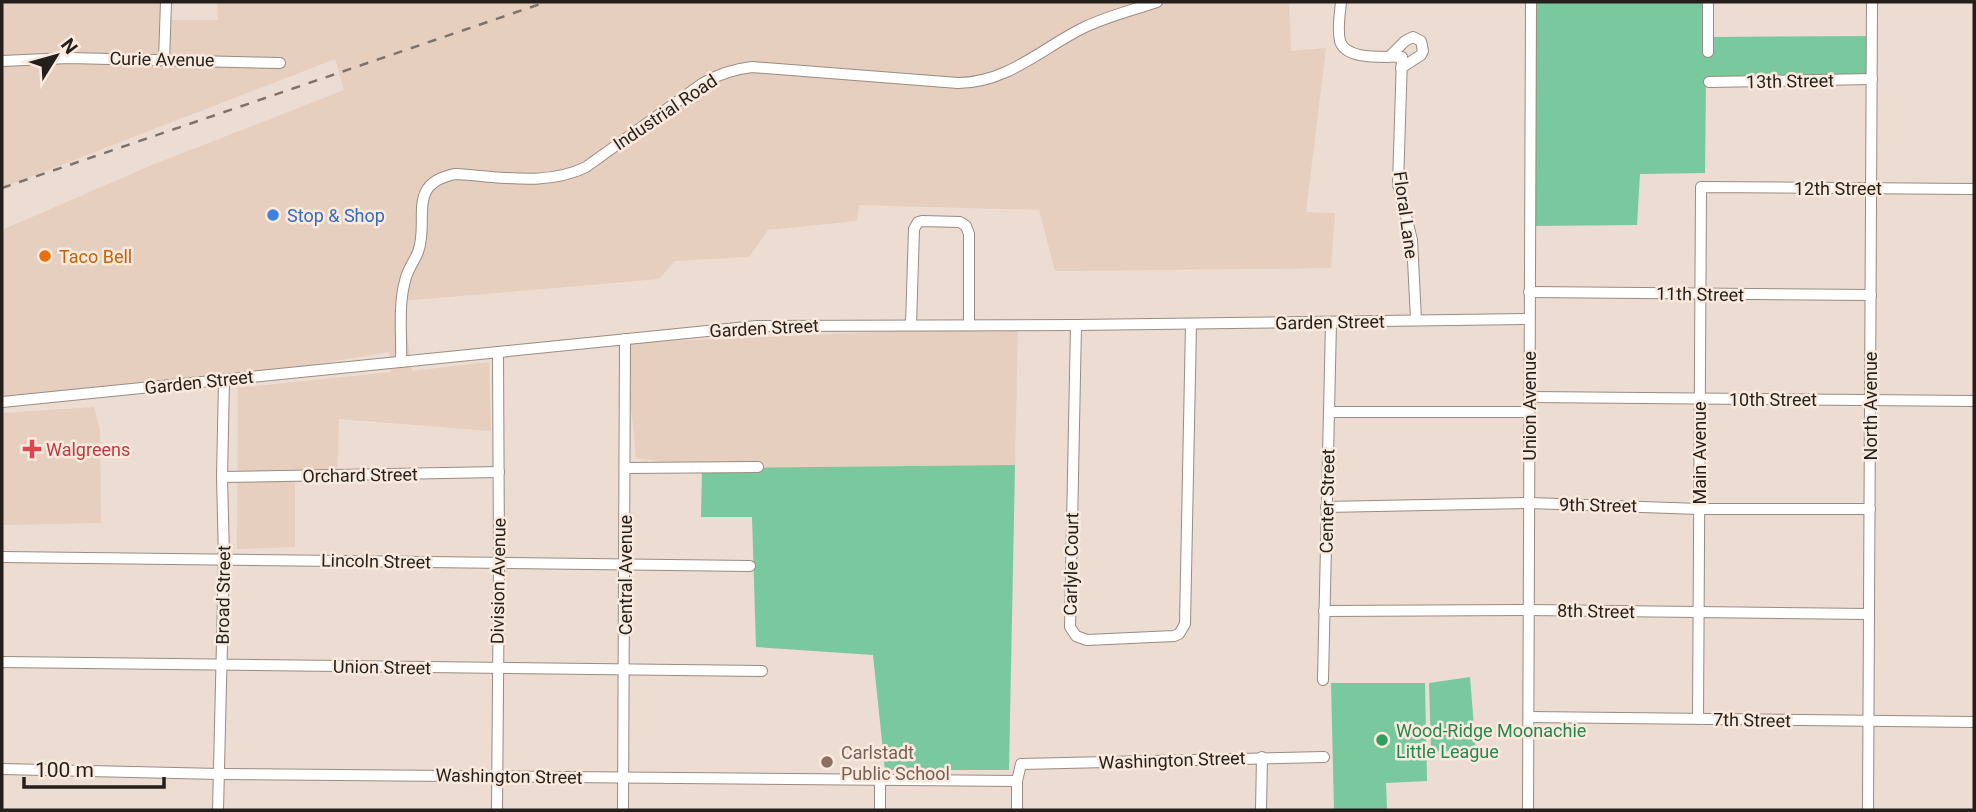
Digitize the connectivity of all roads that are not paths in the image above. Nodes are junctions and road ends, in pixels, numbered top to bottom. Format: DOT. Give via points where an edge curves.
graph roads {
  1 [pos="166,2"];
  2 [pos="1157,2"];
  3 [pos="1341,2"];
  4 [pos="1531,2"];
  5 [pos="1708,2"];
  6 [pos="1872,2"];
  7 [pos="1708,52"];
  8 [pos="1390,56"];
  9 [pos="164,60"];
  10 [pos="2,61"];
  11 [pos="280,63"];
  12 [pos="1401,68"];
  13 [pos="1872,79"];
  14 [pos="1709,82"];
  15 [pos="1701,187"];
  16 [pos="1871,188"];
  17 [pos="1974,189"];
  18 [pos="1529,292"];
  19 [pos="1700,293"];
  20 [pos="1871,295"];
  21 [pos="1529,319"];
  22 [pos="1416,320"];
  23 [pos="1331,322"];
  24 [pos="1191,324"];
  25 [pos="911,325"];
  26 [pos="969,325"];
  27 [pos="1076,325"];
  28 [pos="625,339"];
  29 [pos="498,352"];
  30 [pos="401,362"];
  31 [pos="224,380"];
  32 [pos="1531,397"];
  33 [pos="1699,399"];
  34 [pos="1871,400"];
  35 [pos="1974,401"];
  36 [pos="2,402"];
  37 [pos="1329,412"];
  38 [pos="1529,412"];
  39 [pos="758,467"];
  40 [pos="626,468"];
  41 [pos="499,472"];
  42 [pos="222,477"];
  43 [pos="1530,503"];
  44 [pos="1326,507"];
  45 [pos="1699,509"];
  46 [pos="1870,509"];
  47 [pos="2,557"];
  48 [pos="224,558"];
  49 [pos="499,562"];
  50 [pos="625,564"];
  51 [pos="750,566"];
  52 [pos="1528,610"];
  53 [pos="1324,611"];
  54 [pos="1699,613"];
  55 [pos="1868,614"];
  56 [pos="2,662"];
  57 [pos="222,665"];
  58 [pos="497,668"];
  59 [pos="624,670"];
  60 [pos="762,671"];
  61 [pos="1323,680"];
  62 [pos="1529,717"];
  63 [pos="1698,719"];
  64 [pos="1868,722"];
  65 [pos="1974,722"];
  66 [pos="1262,757"];
  67 [pos="1324,757"];
  68 [pos="2,769"];
  69 [pos="219,774"];
  70 [pos="497,776"];
  71 [pos="624,777"];
  72 [pos="880,780"];
  73 [pos="1017,781"];
  74 [pos="218,810"];
  75 [pos="497,810"];
  76 [pos="624,810"];
  77 [pos="880,810"];
  78 [pos="1017,810"];
  79 [pos="1261,810"];
  80 [pos="1528,810"];
  81 [pos="1868,810"];
  1 -- 9 [label="street"];
  2 -- 30 [label="street, Industrial Road" via="1087,26 1010,71 982,81 737,69 703,83 573,174 548,179 446,176 430,186 421,201 418,251 404,283"];
  3 -- 8 [label="street" via="1340,39 1346,50"];
  4 -- 18 [label="street, Union Avenue"];
  5 -- 7 [label="street"];
  6 -- 13 [label="street, North Avenue"];
  8 -- 12 [label="street" via="1402,57"];
  8 -- 12 [label="street" via="1408,39 1421,41 1423,51"];
  9 -- 10 [label="street, Curie Avenue"];
  9 -- 11 [label="street, Curie Avenue"];
  12 -- 22 [label="street, Floral Lane" via="1398,184 1412,240"];
  13 -- 14 [label="street, 13th Street"];
  13 -- 16 [label="street, North Avenue"];
  15 -- 16 [label="street, 12th Street"];
  15 -- 19 [label="street, Main Avenue"];
  16 -- 17 [label="street, 12th Street"];
  16 -- 20 [label="street, North Avenue"];
  18 -- 19 [label="street, 11th Street"];
  18 -- 21 [label="street, Union Avenue"];
  19 -- 20 [label="street, 11th Street"];
  19 -- 33 [label="street, Main Avenue"];
  20 -- 34 [label="street, North Avenue"];
  21 -- 22 [label="street, Garden Street"];
  21 -- 32 [label="street, Union Avenue"];
  22 -- 23 [label="street, Garden Street"];
  23 -- 24 [label="street, Garden Street"];
  23 -- 37 [label="street, Center Street"];
  24 -- 27 [label="street, Garden Street"];
  24 -- 27 [label="street, Carlyle Court" via="1185,624 1174,636 1087,640 1076,636 1070,626"];
  25 -- 26 [label="street, Garden Street"];
  25 -- 26 [label="street" via="914,229 922,221 967,226"];
  25 -- 28 [label="street, Garden Street" via="757,326"];
  26 -- 27 [label="street, Garden Street"];
  28 -- 29 [label="street, Garden Street"];
  28 -- 40 [label="street, Central Avenue"];
  29 -- 30 [label="street, Garden Street"];
  29 -- 41 [label="street, Division Avenue"];
  30 -- 31 [label="street, Garden Street"];
  31 -- 36 [label="street, Garden Street"];
  31 -- 42 [label="street, Broad Street"];
  32 -- 33 [label="street, 10th Street"];
  32 -- 38 [label="street, Union Avenue"];
  33 -- 34 [label="street, 10th Street"];
  33 -- 45 [label="street, Main Avenue"];
  34 -- 35 [label="street, 10th Street"];
  34 -- 46 [label="street, North Avenue"];
  37 -- 38 [label="street"];
  37 -- 44 [label="street, Center Street"];
  38 -- 43 [label="street, Union Avenue"];
  39 -- 40 [label="street"];
  40 -- 50 [label="street, Central Avenue"];
  41 -- 42 [label="street, Orchard Street"];
  41 -- 49 [label="street, Division Avenue"];
  42 -- 48 [label="street, Broad Street"];
  43 -- 44 [label="street, 9th Street"];
  43 -- 45 [label="street, 9th Street"];
  43 -- 52 [label="street, Union Avenue"];
  44 -- 53 [label="street, Center Street"];
  45 -- 46 [label="street, 9th Street"];
  45 -- 54 [label="street, Main Avenue"];
  46 -- 55 [label="street, North Avenue"];
  47 -- 48 [label="street, Lincoln Street"];
  48 -- 49 [label="street, Lincoln Street"];
  48 -- 57 [label="street, Broad Street"];
  49 -- 50 [label="street, Lincoln Street"];
  49 -- 58 [label="street, Division Avenue"];
  50 -- 51 [label="street, Lincoln Street"];
  50 -- 59 [label="street, Central Avenue"];
  52 -- 53 [label="street, 8th Street"];
  52 -- 54 [label="street, 8th Street"];
  52 -- 62 [label="street, Union Avenue"];
  53 -- 61 [label="street, Center Street"];
  54 -- 55 [label="street, 8th Street"];
  54 -- 63 [label="street, Main Avenue"];
  55 -- 64 [label="street, North Avenue"];
  56 -- 57 [label="street, Union Street"];
  57 -- 58 [label="street, Union Street"];
  57 -- 69 [label="street, Broad Street"];
  58 -- 59 [label="street, Union Street"];
  58 -- 70 [label="street, Division Avenue"];
  59 -- 60 [label="street, Union Street"];
  59 -- 71 [label="street, Central Avenue"];
  62 -- 63 [label="street, 7th Street"];
  62 -- 80 [label="street, Union Avenue"];
  63 -- 64 [label="street, 7th Street"];
  64 -- 65 [label="street, 7th Street"];
  64 -- 81 [label="street, North Avenue"];
  66 -- 67 [label="street, Washington Street"];
  66 -- 73 [label="street, Washington Street" via="1021,764"];
  66 -- 79 [label="street"];
  68 -- 69 [label="street, Washington Street"];
  69 -- 70 [label="street, Washington Street"];
  69 -- 74 [label="street, Broad Street"];
  70 -- 71 [label="street, Washington Street"];
  70 -- 75 [label="street, Division Avenue"];
  71 -- 72 [label="street, Washington Street"];
  71 -- 76 [label="street, Central Avenue"];
  72 -- 73 [label="street, Washington Street"];
  72 -- 77 [label="street"];
  73 -- 78 [label="street"];
}
